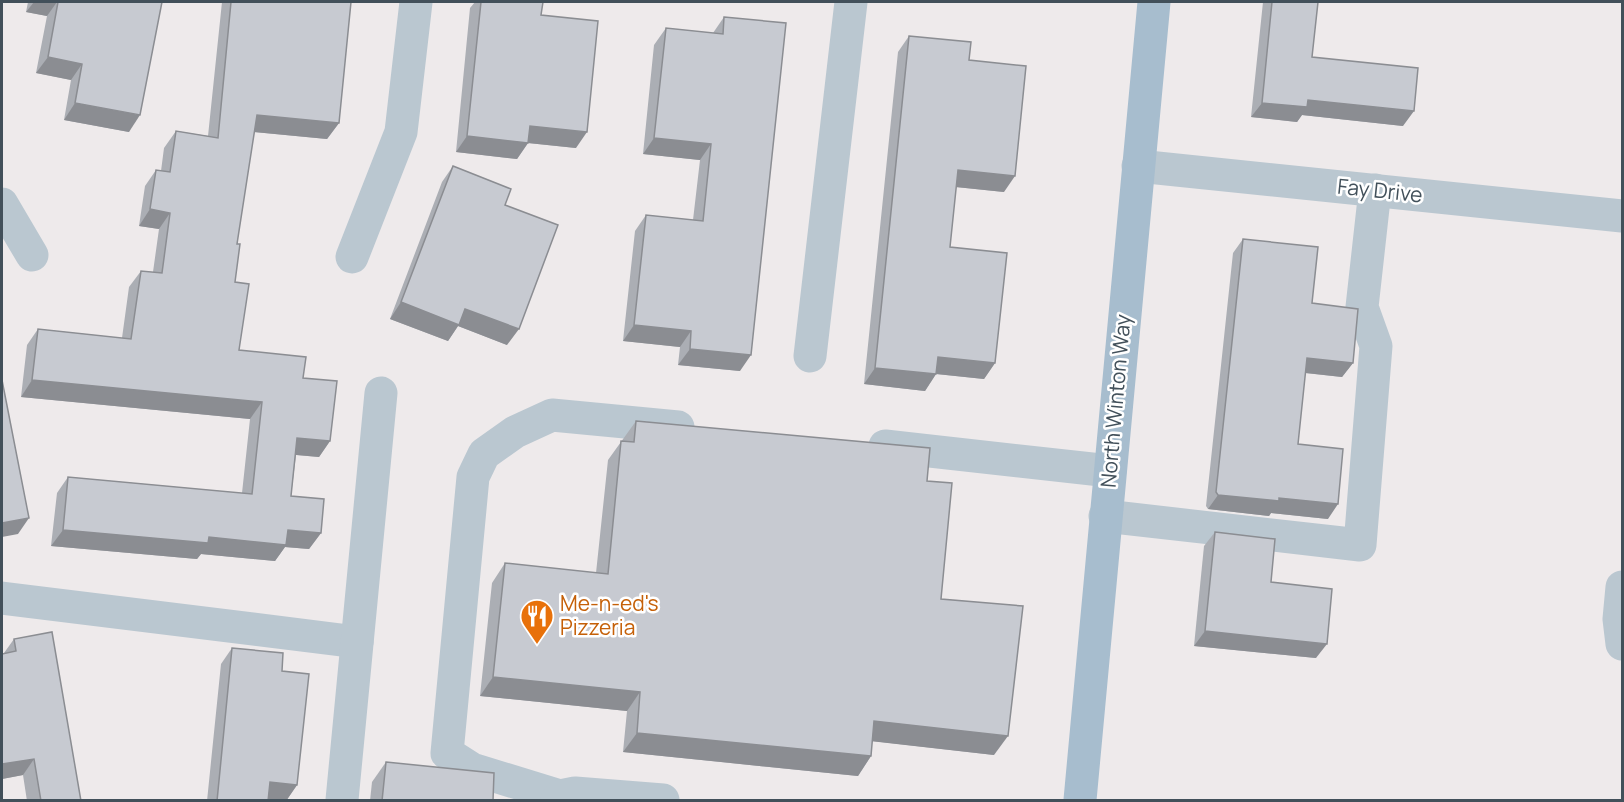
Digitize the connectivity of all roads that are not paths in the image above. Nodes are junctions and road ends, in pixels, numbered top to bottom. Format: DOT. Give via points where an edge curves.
graph roads {
  1 [pos="416,2"];
  2 [pos="851,2"];
  3 [pos="1154,2"];
  4 [pos="1138,166"];
  5 [pos="1375,190"];
  6 [pos="2,204"];
  7 [pos="1623,216"];
  8 [pos="32,255"];
  9 [pos="352,257"];
  10 [pos="810,356"];
  11 [pos="381,393"];
  12 [pos="706,429"];
  13 [pos="861,444"];
  14 [pos="1110,471"];
  15 [pos="1105,516"];
  16 [pos="1623,587"];
  17 [pos="2,598"];
  18 [pos="357,642"];
  19 [pos="1623,644"];
  20 [pos="559,798"];
  21 [pos="342,801"];
  22 [pos="663,801"];
  23 [pos="1080,801"];
  1 -- 9 [label="street" via="401,132"];
  2 -- 10 [label="street"];
  3 -- 4 [label="main road, North Winton Way"];
  4 -- 5 [label="street, Fay Drive"];
  4 -- 14 [label="main road, North Winton Way"];
  5 -- 7 [label="street, Fay Drive"];
  5 -- 15 [label="street" via="1362,307 1376,346 1360,545"];
  6 -- 8 [label="street"];
  11 -- 18 [label="street"];
  12 -- 20 [label="street" via="552,415 514,432 484,454 473,477 447,753 472,769"];
  13 -- 14 [label="street"];
  14 -- 15 [label="main road, North Winton Way"];
  15 -- 23 [label="main road, North Winton Way"];
  16 -- 19 [label="street" via="1619,619"];
  17 -- 18 [label="street"];
  18 -- 21 [label="street"];
  20 -- 22 [label="street" via="575,793"];
}
